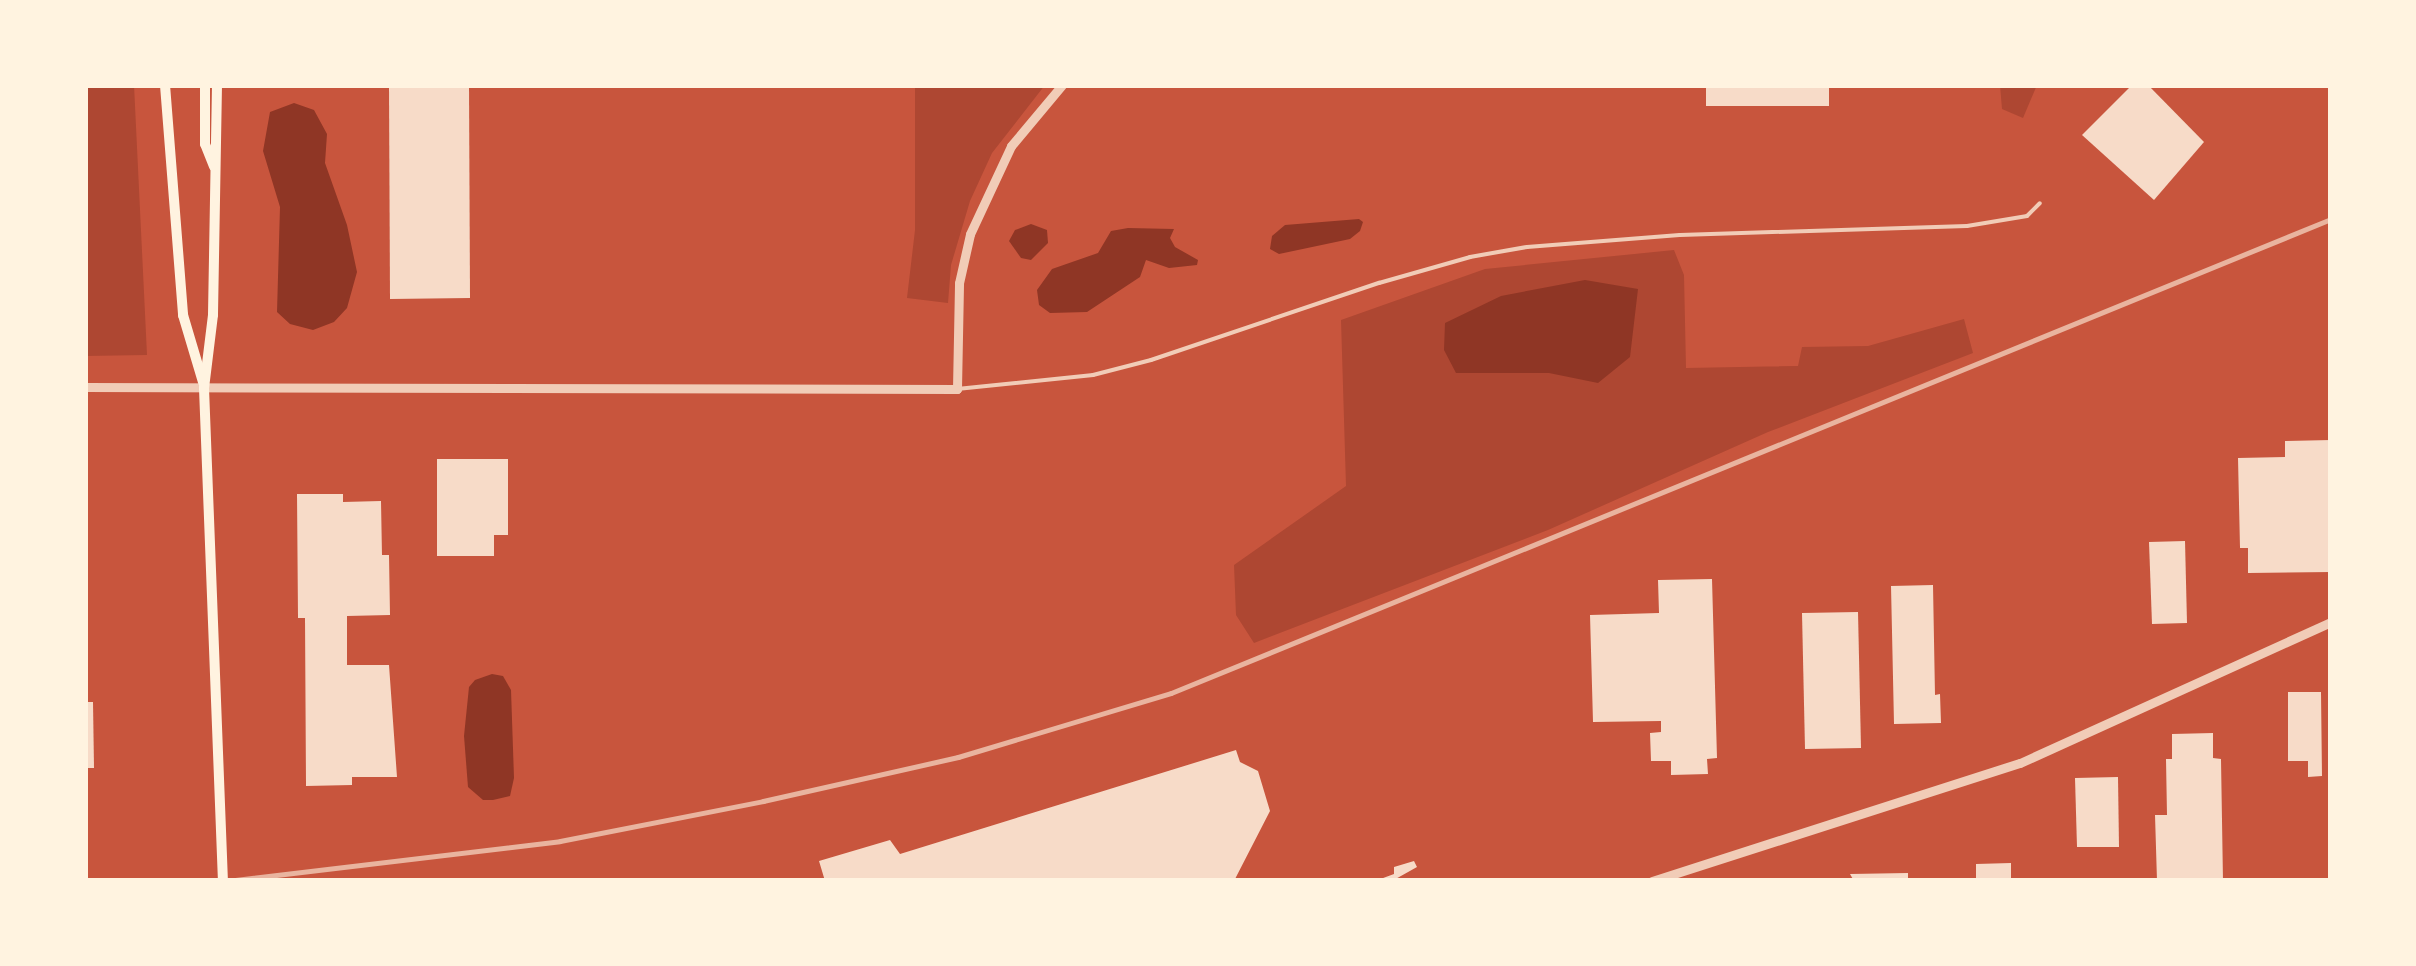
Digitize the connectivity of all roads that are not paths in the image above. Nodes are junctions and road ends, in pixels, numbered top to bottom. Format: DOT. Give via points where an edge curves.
graph roads {
  1 [pos="165,85"];
  2 [pos="205,85"];
  3 [pos="216,85"];
  4 [pos="1062,85"];
  5 [pos="216,172"];
  6 [pos="2040,203"];
  7 [pos="85,387"];
  8 [pos="204,388"];
  9 [pos="958,390"];
  10 [pos="2331,622"];
  11 [pos="224,881"];
  12 [pos="1652,881"];
  1 -- 8 [label="main road" via="182,315"];
  2 -- 5 [label="main road" via="204,144"];
  3 -- 5 [label="main road"];
  4 -- 9 [label="street" via="1011,146 970,234 959,282"];
  5 -- 8 [label="main road" via="214,315"];
  6 -- 9 [label="lane" via="2027,216 1990,224 1593,239 1508,250 1379,283 1093,375"];
  7 -- 8 [label="street"];
  8 -- 9 [label="street"];
  8 -- 11 [label="main road"];
  10 -- 12 [label="street" via="2020,763"];
}
